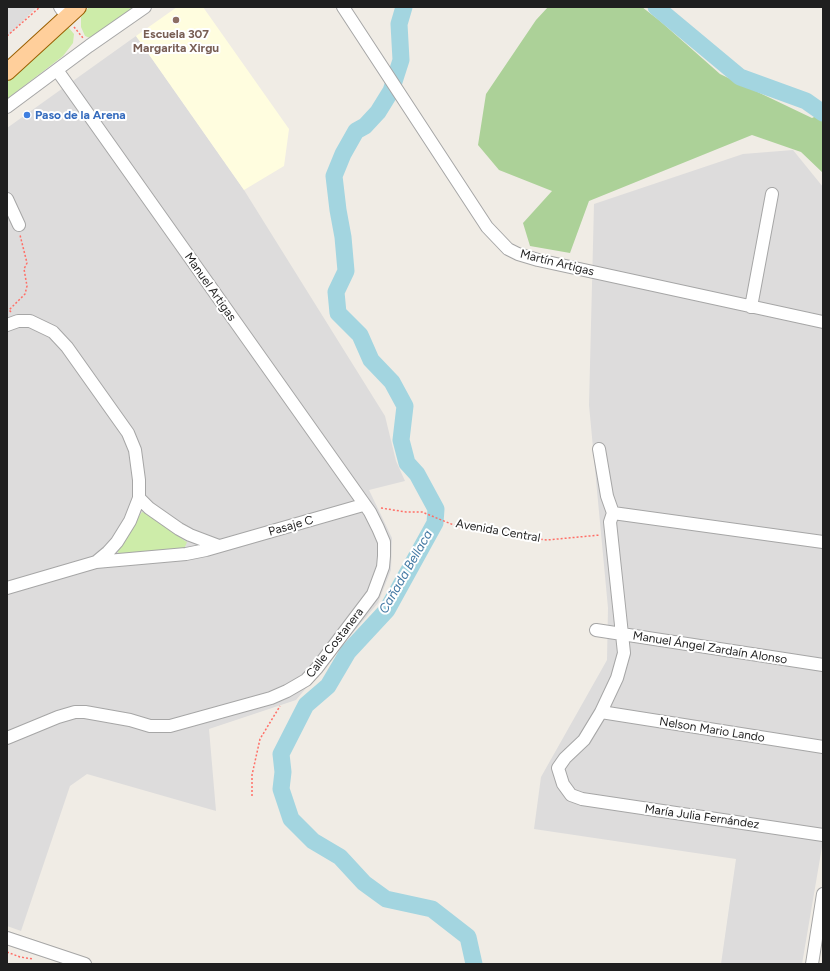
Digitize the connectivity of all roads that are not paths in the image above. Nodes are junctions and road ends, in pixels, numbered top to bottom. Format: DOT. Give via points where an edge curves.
graph roads {
  1 [pos="145,7"];
  2 [pos="343,7"];
  3 [pos="68,10"];
  4 [pos="57,70"];
  5 [pos="7,72"];
  6 [pos="7,107"];
  7 [pos="772,194"];
  8 [pos="7,199"];
  9 [pos="19,225"];
  10 [pos="751,306"];
  11 [pos="823,322"];
  12 [pos="12,323"];
  13 [pos="599,449"];
  14 [pos="139,498"];
  15 [pos="363,505"];
  16 [pos="613,513"];
  17 [pos="823,542"];
  18 [pos="219,546"];
  19 [pos="96,562"];
  20 [pos="7,588"];
  21 [pos="596,630"];
  22 [pos="623,635"];
  23 [pos="823,665"];
  24 [pos="602,712"];
  25 [pos="7,738"];
  26 [pos="823,747"];
  27 [pos="823,835"];
  28 [pos="823,894"];
  29 [pos="7,938"];
  30 [pos="51,960"];
  31 [pos="85,964"];
  32 [pos="812,964"];
  1 -- 4 [label="street"];
  2 -- 10 [label="street, Martín Artigas" via="487,227 508,249 538,260"];
  3 -- 5 [label="main road"];
  4 -- 6 [label="street"];
  4 -- 15 [label="street, Manuel Artigas"];
  7 -- 10 [label="street"];
  8 -- 9 [label="street"];
  10 -- 11 [label="street, Martín Artigas"];
  12 -- 14 [label="street" via="30,321 53,332 68,347 128,433 135,450"];
  13 -- 16 [label="street" via="607,496"];
  14 -- 18 [label="street" via="179,529"];
  14 -- 19 [label="street" via="124,531 108,552"];
  15 -- 18 [label="street, Pasaje C"];
  15 -- 25 [label="street, Calle Costanera" via="370,512 384,542 383,567 373,594 306,680 270,698 170,726 150,726 130,720 75,712"];
  16 -- 17 [label="street"];
  16 -- 22 [label="street" via="610,522"];
  18 -- 19 [label="street, Pasaje C" via="186,554"];
  19 -- 20 [label="street, Pasaje C"];
  21 -- 22 [label="street, Manuel Ángel Zardaín Alonso"];
  22 -- 23 [label="street, Manuel Ángel Zardaín Alonso"];
  22 -- 24 [label="street" via="624,653 617,678"];
  24 -- 26 [label="street, Nelson Mario Lando"];
  24 -- 27 [label="street, María Julia Fernández" via="584,740 558,768 563,784 571,795 582,799"];
  28 -- 32 [label="street"];
  29 -- 30 [label="street"];
  30 -- 31 [label="street"];
}
